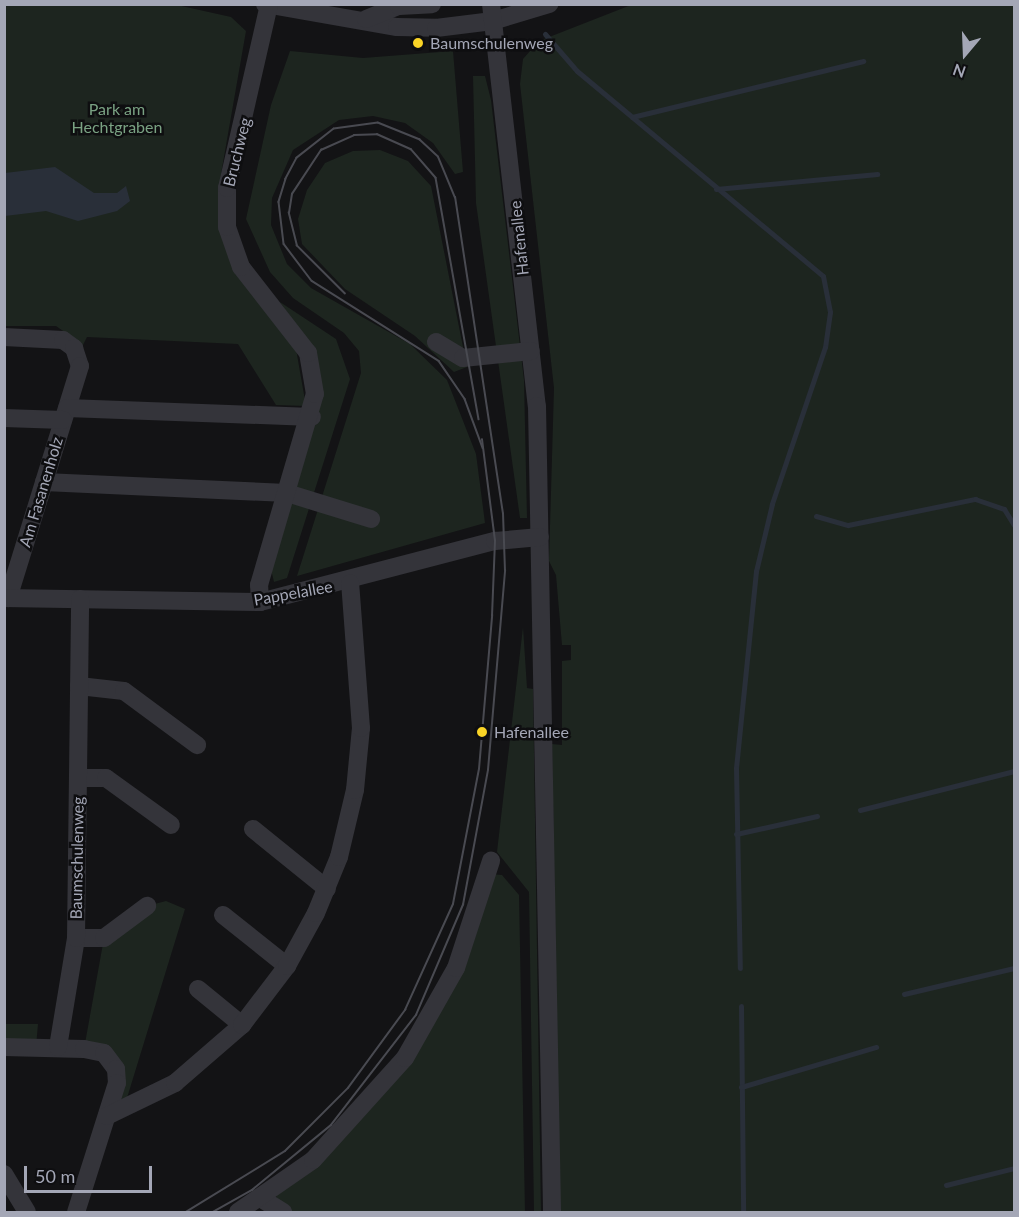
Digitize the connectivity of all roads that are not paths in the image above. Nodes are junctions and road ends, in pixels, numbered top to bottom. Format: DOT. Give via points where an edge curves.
graph roads {
  1 [pos="549,4"];
  2 [pos="267,5"];
  3 [pos="422,5"];
  4 [pos="492,13"];
  5 [pos="366,19"];
  6 [pos="4,337"];
  7 [pos="436,342"];
  8 [pos="531,351"];
  9 [pos="65,414"];
  10 [pos="312,417"];
  11 [pos="4,418"];
  12 [pos="44,482"];
  13 [pos="287,493"];
  14 [pos="371,519"];
  15 [pos="540,537"];
  16 [pos="350,582"];
  17 [pos="6,598"];
  18 [pos="80,599"];
  19 [pos="260,602"];
  20 [pos="79,686"];
  21 [pos="197,745"];
  22 [pos="78,778"];
  23 [pos="171,825"];
  24 [pos="253,829"];
  25 [pos="491,861"];
  26 [pos="327,889"];
  27 [pos="147,906"];
  28 [pos="223,915"];
  29 [pos="76,938"];
  30 [pos="287,966"];
  31 [pos="198,989"];
  32 [pos="242,1025"];
  33 [pos="4,1047"];
  34 [pos="58,1047"];
  35 [pos="107,1116"];
  36 [pos="4,1174"];
  37 [pos="262,1198"];
  38 [pos="27,1212"];
  39 [pos="76,1212"];
  40 [pos="238,1212"];
  41 [pos="283,1212"];
  42 [pos="552,1212"];
  1 -- 4 [label="street"];
  2 -- 5 [label="street"];
  2 -- 10 [label="street, Bruchweg" via="227,188 227,227 241,267 308,353 315,375"];
  3 -- 5 [label="street"];
  4 -- 5 [label="street" via="397,27"];
  4 -- 8 [label="street, Hafenallee"];
  6 -- 9 [label="street, Am Fasanenholz" via="52,338 74,348 80,366"];
  7 -- 8 [label="street" via="463,358"];
  8 -- 15 [label="street, Hafenallee"];
  9 -- 10 [label="street"];
  9 -- 11 [label="street, Am Fasanenholz"];
  9 -- 12 [label="street, Am Fasanenholz"];
  10 -- 13 [label="street, Bruchweg"];
  12 -- 13 [label="street"];
  12 -- 17 [label="street, Am Fasanenholz"];
  13 -- 14 [label="street"];
  13 -- 19 [label="street, Bruchweg" via="259,585"];
  15 -- 16 [label="street, Pappelallee" via="495,542"];
  15 -- 42 [label="street, Hafenallee"];
  16 -- 19 [label="street, Pappelallee"];
  16 -- 26 [label="street" via="359,755 349,822"];
  17 -- 18 [label="street, Pappelallee"];
  18 -- 19 [label="street, Pappelallee"];
  18 -- 20 [label="street, Baumschulenweg"];
  20 -- 21 [label="street" via="124,691"];
  20 -- 22 [label="street, Baumschulenweg"];
  22 -- 23 [label="street, Baumschulenweg" via="106,778"];
  22 -- 29 [label="street, Baumschulenweg"];
  24 -- 26 [label="street"];
  25 -- 37 [label="street" via="456,968 405,1058 355,1120"];
  26 -- 30 [label="street"];
  27 -- 29 [label="street, Baumschulenweg" via="104,938"];
  28 -- 30 [label="street"];
  29 -- 34 [label="street, Baumschulenweg"];
  30 -- 32 [label="street"];
  31 -- 32 [label="street"];
  32 -- 35 [label="street" via="175,1083"];
  33 -- 34 [label="street"];
  34 -- 35 [label="street" via="84,1049 111,1060 117,1083"];
  35 -- 39 [label="street"];
  36 -- 38 [label="street"];
  37 -- 40 [label="street"];
  37 -- 41 [label="street"];
}
